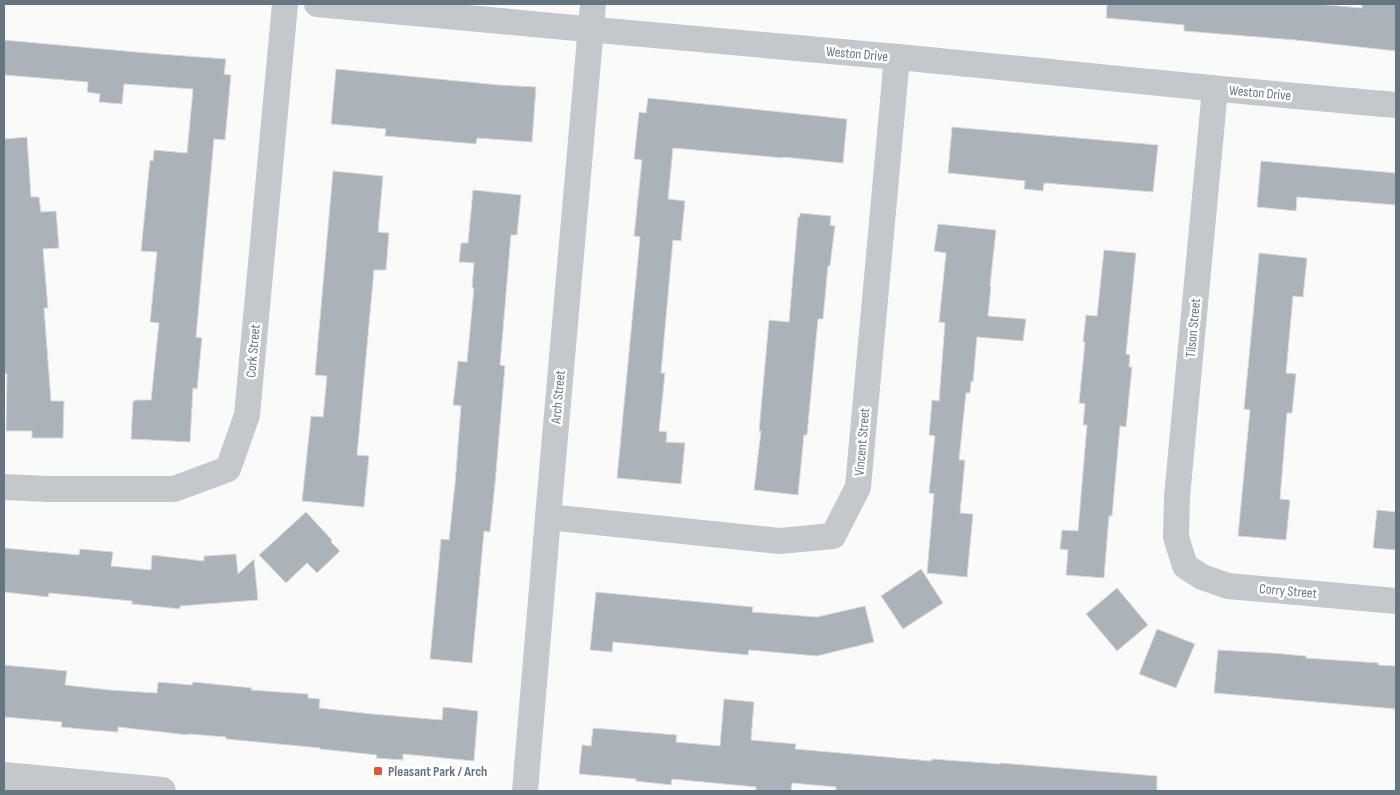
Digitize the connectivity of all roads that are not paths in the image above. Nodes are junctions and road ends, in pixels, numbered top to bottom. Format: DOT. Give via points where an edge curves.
graph roads {
  1 [pos="286,4"];
  2 [pos="317,4"];
  3 [pos="593,4"];
  4 [pos="590,30"];
  5 [pos="897,57"];
  6 [pos="1215,89"];
  7 [pos="1396,105"];
  8 [pos="4,487"];
  9 [pos="548,517"];
  10 [pos="1185,566"];
  11 [pos="1396,601"];
  12 [pos="4,776"];
  13 [pos="162,791"];
  14 [pos="526,791"];
  1 -- 8 [label="street, Cork Street" via="247,415 228,469 174,489"];
  2 -- 4 [label="street, Weston Drive"];
  3 -- 4 [label="street, Arch Street"];
  4 -- 5 [label="street, Weston Drive"];
  4 -- 9 [label="street, Arch Street"];
  5 -- 6 [label="street, Weston Drive"];
  5 -- 9 [label="street, Vincent Street" via="858,487 833,536 780,541"];
  6 -- 7 [label="street, Weston Drive"];
  6 -- 10 [label="street, Tilson Street" via="1177,496 1176,537"];
  9 -- 14 [label="street, Arch Street"];
  10 -- 11 [label="street, Corry Street" via="1202,577 1228,586"];
  12 -- 13 [label="street"];
}
